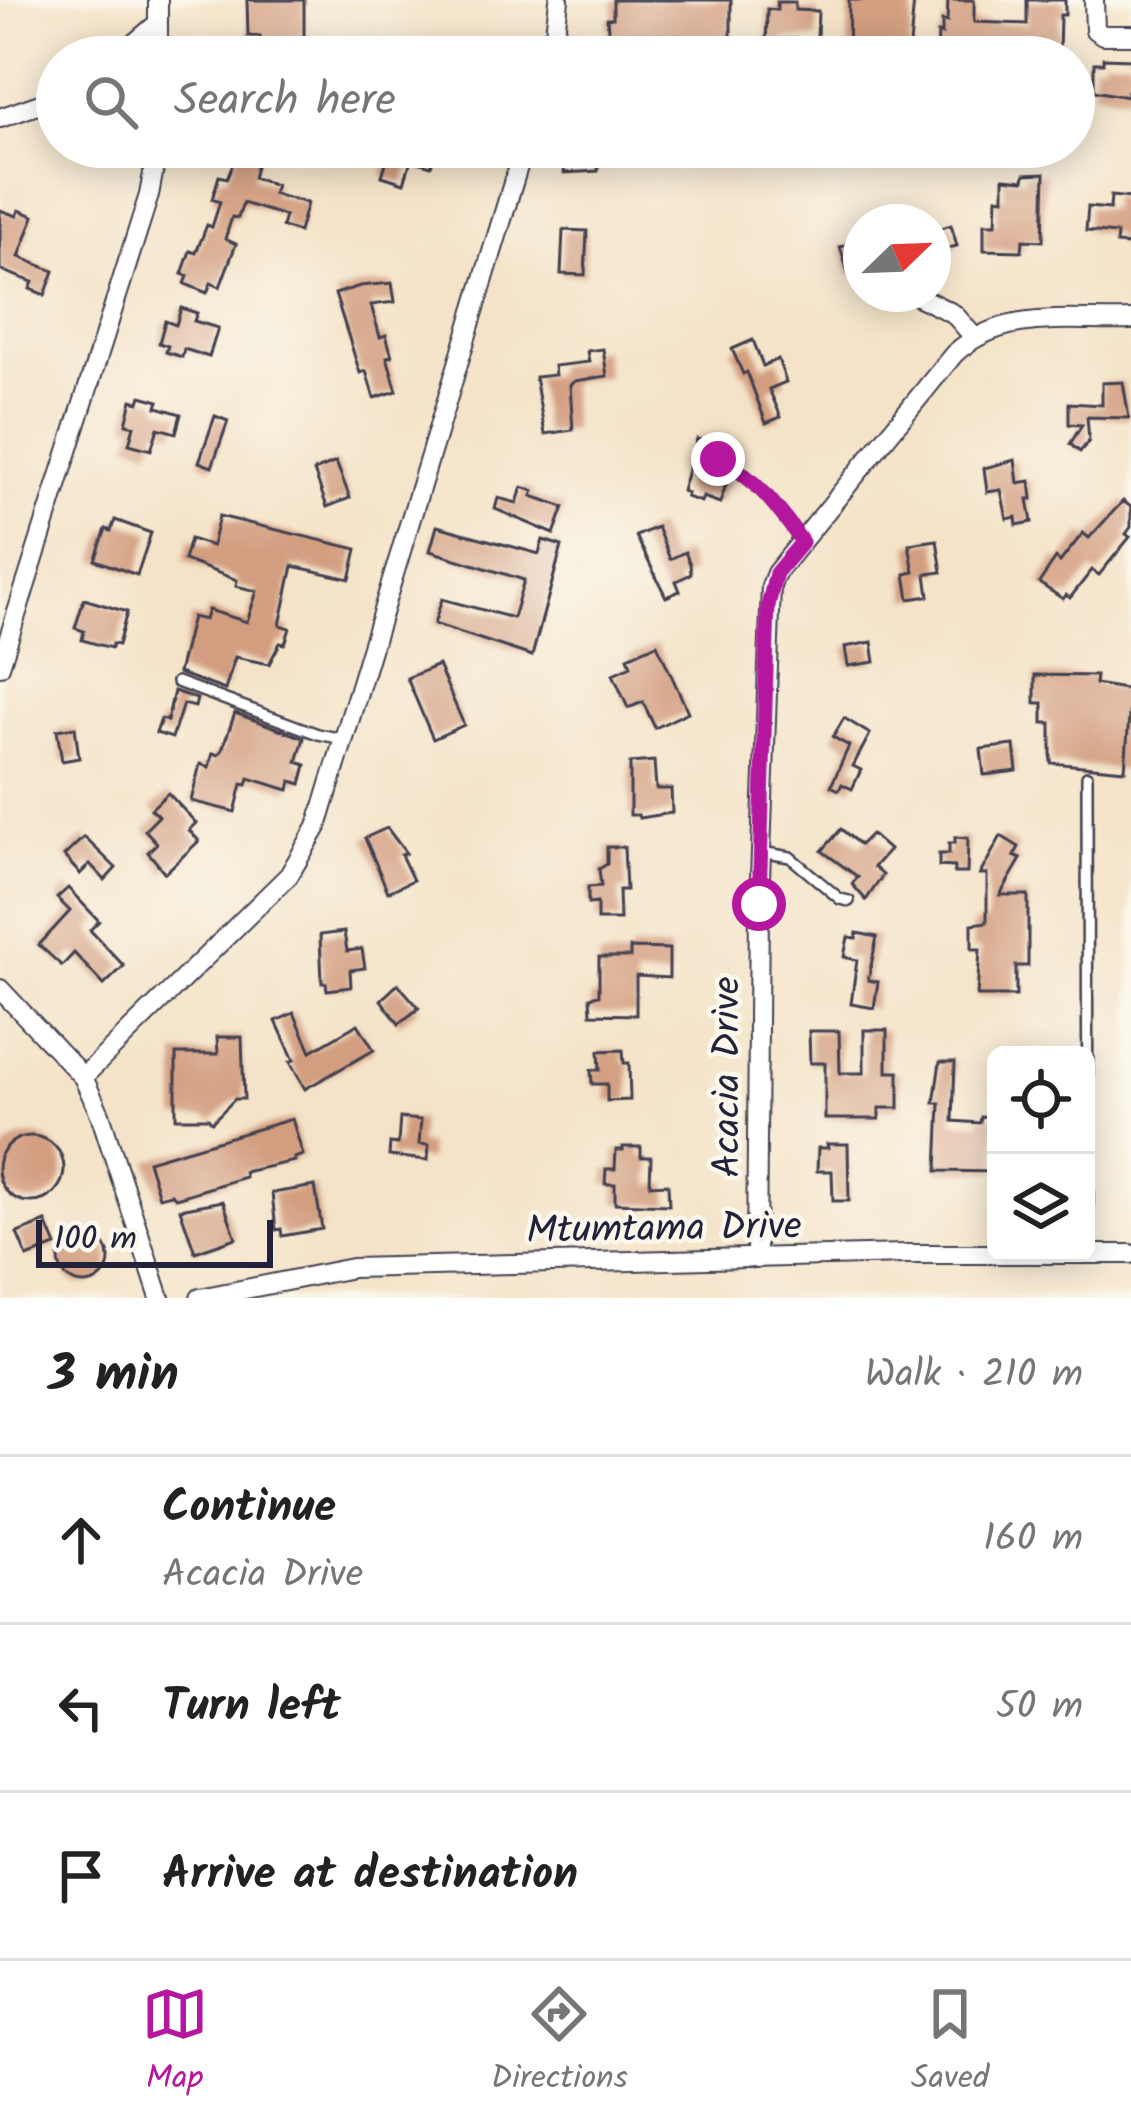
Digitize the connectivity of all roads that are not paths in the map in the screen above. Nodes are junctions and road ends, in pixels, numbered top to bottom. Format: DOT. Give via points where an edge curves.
graph roads {
  1 [pos="158,0"];
  2 [pos="560,0"];
  3 [pos="1094,0"];
  4 [pos="158,23"];
  5 [pos="1131,35"];
  6 [pos="143,36"];
  7 [pos="158,36"];
  8 [pos="555,36"];
  9 [pos="36,105"];
  10 [pos="0,118"];
  11 [pos="153,168"];
  12 [pos="518,168"];
  13 [pos="950,312"];
  14 [pos="1131,320"];
  15 [pos="973,337"];
  16 [pos="718,459"];
  17 [pos="802,542"];
  18 [pos="0,666"];
  19 [pos="177,682"];
  20 [pos="343,740"];
  21 [pos="1087,776"];
  22 [pos="761,851"];
  23 [pos="849,901"];
  24 [pos="0,989"];
  25 [pos="83,1077"];
  26 [pos="1088,1154"];
  27 [pos="987,1253"];
  28 [pos="1095,1254"];
  29 [pos="1131,1254"];
  30 [pos="756,1259"];
  31 [pos="160,1298"];
  32 [pos="200,1298"];
  1 -- 4 [label="street"];
  2 -- 8 [label="street"];
  3 -- 5 [label="street" via="1099,34"];
  4 -- 6 [label="street"];
  4 -- 7 [label="street"];
  9 -- 10 [label="street"];
  11 -- 18 [label="street"];
  12 -- 20 [label="street"];
  13 -- 15 [label="street"];
  14 -- 15 [label="street" via="1012,323"];
  15 -- 17 [label="street, Acacia Drive"];
  16 -- 17 [label="lane" via="739,468"];
  17 -- 22 [label="street, Acacia Drive" via="776,573 768,606"];
  19 -- 20 [label="lane"];
  20 -- 25 [label="street" via="317,826 290,875"];
  21 -- 26 [label="lane"];
  22 -- 23 [label="lane" via="790,857"];
  22 -- 30 [label="street, Acacia Drive"];
  24 -- 25 [label="street"];
  25 -- 31 [label="street"];
  27 -- 30 [label="street, Mtumtama Drive"];
  28 -- 29 [label="street, Mtumtama Drive"];
  30 -- 32 [label="street, Mtumtama Drive" via="352,1268"];
}
